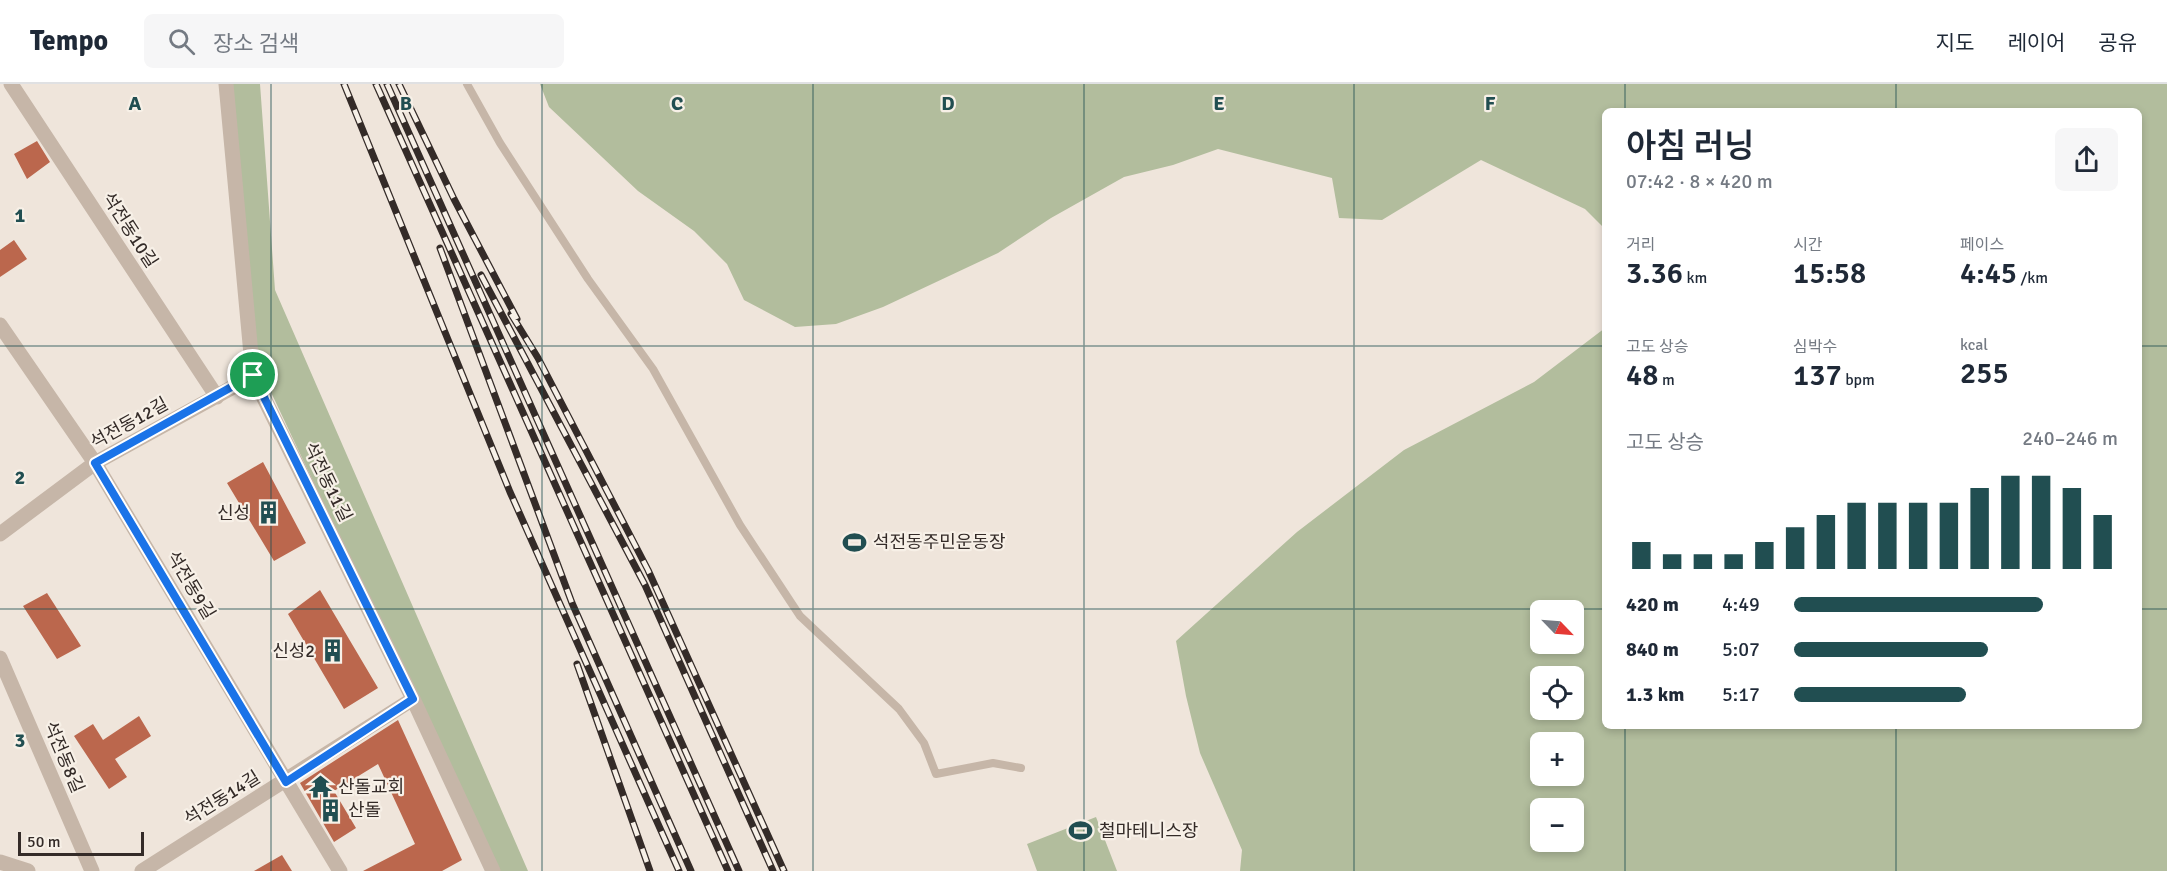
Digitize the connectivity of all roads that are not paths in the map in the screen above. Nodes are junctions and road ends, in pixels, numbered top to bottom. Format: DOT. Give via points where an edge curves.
graph roads {
  1 [pos="11,84"];
  2 [pos="226,84"];
  3 [pos="467,84"];
  4 [pos="0,325"];
  5 [pos="253,375"];
  6 [pos="217,397"];
  7 [pos="95,463"];
  8 [pos="0,534"];
  9 [pos="0,658"];
  10 [pos="413,699"];
  11 [pos="1021,768"];
  12 [pos="286,782"];
  13 [pos="0,862"];
  14 [pos="28,871"];
  15 [pos="92,871"];
  16 [pos="142,871"];
  17 [pos="340,871"];
  18 [pos="493,871"];
  1 -- 6 [label="street, 석전동10길"];
  2 -- 5 [label="street, 석전동11길"];
  3 -- 11 [label="lane" via="500,143 588,279 653,369 740,525 800,616 899,709 924,742 936,774 993,763"];
  4 -- 7 [label="street, 석전동9길"];
  5 -- 6 [label="street, 석전동12길"];
  5 -- 10 [label="street, 석전동11길"];
  6 -- 7 [label="street, 석전동12길"];
  7 -- 8 [label="street, 석전동12길"];
  7 -- 12 [label="street, 석전동9길"];
  9 -- 15 [label="street, 석전동8길"];
  10 -- 12 [label="street, 석전동14길"];
  10 -- 18 [label="street, 석전동11길"];
  12 -- 16 [label="street, 석전동14길"];
  12 -- 17 [label="street, 석전동9길"];
  13 -- 14 [label="street"];
}
